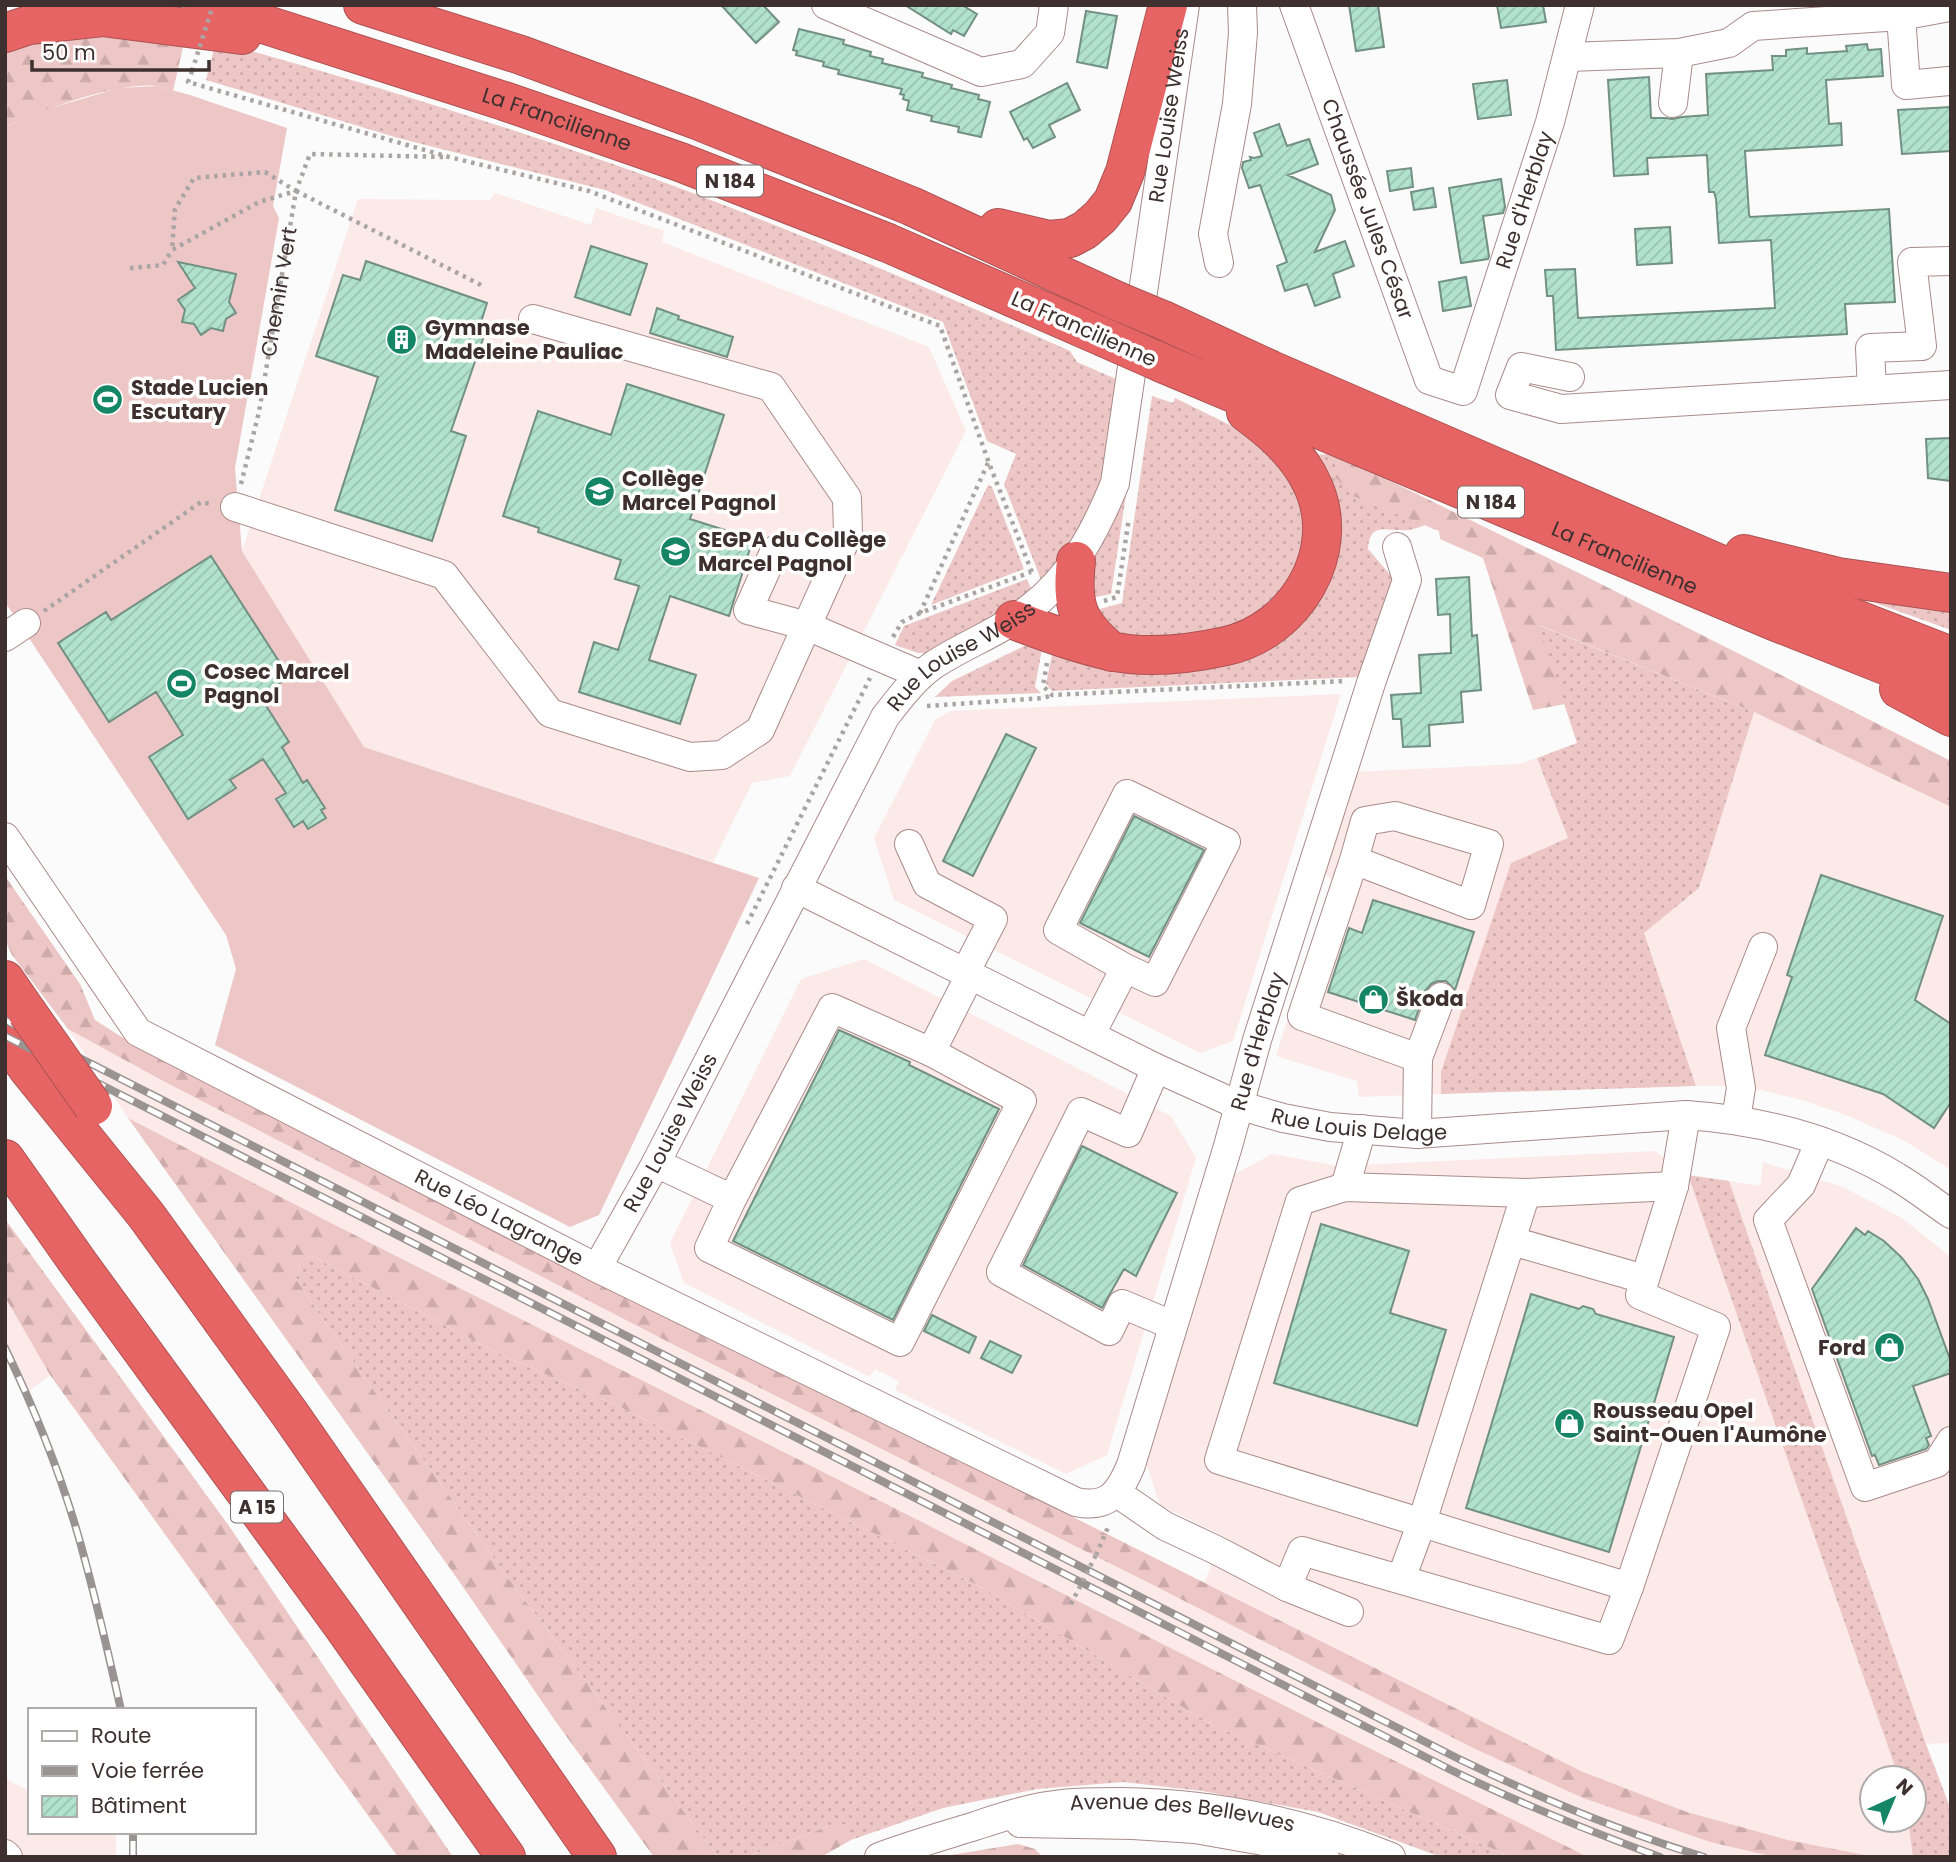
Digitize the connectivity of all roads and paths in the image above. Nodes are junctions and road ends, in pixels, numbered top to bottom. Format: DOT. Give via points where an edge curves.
graph roads {
  1 [pos="204,5"];
  2 [pos="212,5"];
  3 [pos="363,5"];
  4 [pos="826,5"];
  5 [pos="1054,5"];
  6 [pos="1168,5"];
  7 [pos="1185,5"];
  8 [pos="1242,5"];
  9 [pos="1580,5"];
  10 [pos="1944,8"];
  11 [pos="1296,11"];
  12 [pos="1901,16"];
  13 [pos="5,33"];
  14 [pos="348,50"];
  15 [pos="1679,53"];
  16 [pos="1568,57"];
  17 [pos="1949,81"];
  18 [pos="1673,103"];
  19 [pos="449,157"];
  20 [pos="296,191"];
  21 [pos="911,206"];
  22 [pos="172,250"];
  23 [pos="1951,261"];
  24 [pos="1219,263"];
  25 [pos="130,268"];
  26 [pos="484,286"];
  27 [pos="533,319"];
  28 [pos="1570,377"];
  29 [pos="1208,383"];
  30 [pos="1951,385"];
  31 [pos="1872,390"];
  32 [pos="1462,391"];
  33 [pos="989,463"];
  34 [pos="235,506"];
  35 [pos="1129,515"];
  36 [pos="1650,533"];
  37 [pos="1396,547"];
  38 [pos="1076,561"];
  39 [pos="835,564"];
  40 [pos="1951,593"];
  41 [pos="1044,607"];
  42 [pos="920,613"];
  43 [pos="1774,621"];
  44 [pos="807,626"];
  45 [pos="16,630"];
  46 [pos="1951,656"];
  47 [pos="875,668"];
  48 [pos="921,675"];
  49 [pos="1372,680"];
  50 [pos="1951,688"];
  51 [pos="1052,695"];
  52 [pos="895,703"];
  53 [pos="1951,717"];
  54 [pos="5,838"];
  55 [pos="909,844"];
  56 [pos="1354,860"];
  57 [pos="796,888"];
  58 [pos="745,929"];
  59 [pos="1763,947"];
  60 [pos="1125,968"];
  61 [pos="968,974"];
  62 [pos="5,980"];
  63 [pos="1441,996"];
  64 [pos="16,1025"];
  65 [pos="1091,1034"];
  66 [pos="931,1052"];
  67 [pos="1418,1058"];
  68 [pos="1156,1068"];
  69 [pos="1238,1105"];
  70 [pos="1686,1115"];
  71 [pos="1736,1119"];
  72 [pos="1362,1129"];
  73 [pos="1417,1134"];
  74 [pos="1819,1141"];
  75 [pos="5,1159"];
  76 [pos="656,1163"];
  77 [pos="1674,1186"];
  78 [pos="1345,1187"];
  79 [pos="1526,1193"];
  80 [pos="732,1199"];
  81 [pos="1951,1214"];
  82 [pos="146,1215"];
  83 [pos="1512,1241"];
  84 [pos="597,1268"];
  85 [pos="1644,1279"];
  86 [pos="1172,1325"];
  87 [pos="1951,1441"];
  88 [pos="1117,1493"];
  89 [pos="1422,1521"];
  90 [pos="1096,1555"];
  91 [pos="1401,1579"];
  92 [pos="1287,1587"];
  93 [pos="1629,1587"];
  94 [pos="1071,1604"];
  95 [pos="1349,1612"];
  96 [pos="972,1827"];
  97 [pos="506,1857"];
  98 [pos="597,1857"];
  99 [pos="879,1857"];
  100 [pos="1325,1857"];
  101 [pos="1391,1857"];
  1 -- 14 [label="highway, La Francilienne / N 184"];
  2 -- 19 [label="path, bridge" via="188,82"];
  3 -- 21 [label="highway, La Francilienne / N 184" via="520,55"];
  4 -- 5 [label="street" via="981,72 1022,64 1050,33"];
  6 -- 21 [label="highway" via="1125,172 1113,201 1085,230 1049,240"];
  7 -- 38 [label="street, Rue Louise Weiss" via="1115,483"];
  8 -- 24 [label="street" via="1237,104 1213,234"];
  9 -- 16 [label="street, Rue d'Herblay"];
  10 -- 12 [label="street"];
  11 -- 32 [label="street, Chaussée Jules César" via="1429,380"];
  12 -- 15 [label="street" via="1753,26 1729,43"];
  12 -- 17 [label="street" via="1906,85"];
  13 -- 14 [label="highway" via="29,25 102,17"];
  14 -- 29 [label="highway, La Francilienne / N 184, bridge" via="680,162 888,243"];
  15 -- 16 [label="street"];
  15 -- 18 [label="street"];
  16 -- 32 [label="street, Rue d'Herblay"];
  19 -- 20 [label="path, Chemin Vert" via="310,154"];
  19 -- 33 [label="path" via="589,191 940,326"];
  20 -- 22 [label="path" via="259,202"];
  20 -- 22 [label="path" via="265,172 194,178 175,209"];
  20 -- 26 [label="path"];
  20 -- 34 [label="path, Chemin Vert" via="259,412"];
  21 -- 36 [label="highway, La Francilienne / N 184, bridge" via="1271,370"];
  22 -- 25 [label="path" via="163,265"];
  23 -- 31 [label="street" via="1912,262 1922,346 1871,348"];
  27 -- 39 [label="street" via="771,387 847,498 848,534"];
  28 -- 31 [label="street" via="1521,367 1510,394 1562,409"];
  29 -- 41 [label="highway" via="1284,444 1313,486 1320,504 1321,537 1306,588 1289,611 1244,641 1150,655 1112,652"];
  29 -- 43 [label="highway, La Francilienne / N 184"];
  30 -- 31 [label="street"];
  33 -- 41 [label="path"];
  33 -- 42 [label="path"];
  34 -- 44 [label="street" via="444,575 550,713 690,757 722,755 760,730"];
  34 -- 45 [label="path" via="201,502"];
  35 -- 41 [label="path" via="1117,597"];
  36 -- 40 [label="highway" via="1838,577"];
  36 -- 46 [label="highway, La Francilienne / N 184"];
  37 -- 49 [label="street, Rue d'Herblay" via="1407,580"];
  38 -- 41 [label="highway" via="1073,582"];
  39 -- 44 [label="street"];
  39 -- 44 [label="street" via="775,550 748,610"];
  41 -- 42 [label="path"];
  41 -- 48 [label="street, Rue Louise Weiss"];
  41 -- 51 [label="path" via="1042,686"];
  42 -- 47 [label="path" via="902,622"];
  43 -- 50 [label="highway, La Francilienne / N 184"];
  43 -- 53 [label="highway"];
  44 -- 47 [label="street"];
  47 -- 48 [label="street"];
  47 -- 52 [label="path"];
  47 -- 58 [label="path"];
  48 -- 52 [label="street, Rue Louise Weiss"];
  49 -- 51 [label="path"];
  49 -- 69 [label="street, Rue d'Herblay"];
  51 -- 52 [label="path" via="919,707"];
  52 -- 57 [label="street, Rue Louise Weiss"];
  54 -- 84 [label="street, Rue Léo Lagrange" via="138,1032"];
  55 -- 61 [label="street" via="927,884 993,919"];
  56 -- 56 [label="street" via="1471,905 1489,844 1395,816 1365,821"];
  56 -- 67 [label="street" via="1302,1016"];
  57 -- 61 [label="street, Rue Louis Delage"];
  57 -- 76 [label="street, Rue Louise Weiss"];
  59 -- 71 [label="street" via="1731,1028 1741,1088"];
  60 -- 60 [label="street" via="1155,982 1226,842 1126,794 1058,930"];
  60 -- 65 [label="street"];
  61 -- 65 [label="street, Rue Louis Delage"];
  61 -- 66 [label="street"];
  62 -- 64 [label="highway"];
  63 -- 67 [label="street"];
  64 -- 82 [label="highway, bridge" via="93,1106"];
  64 -- 82 [label="highway" via="29,1070"];
  65 -- 68 [label="street, Rue Louis Delage"];
  66 -- 80 [label="street" via="832,1008"];
  66 -- 80 [label="street" via="1022,1101 900,1342 709,1248"];
  67 -- 73 [label="street"];
  68 -- 69 [label="street, Rue Louis Delage"];
  68 -- 86 [label="street" via="1128,1133 1081,1112 1001,1272 1109,1331 1122,1304"];
  69 -- 72 [label="street, Rue Louis Delage" via="1307,1123"];
  69 -- 86 [label="street, Rue d'Herblay"];
  70 -- 71 [label="street, Rue Louis Delage"];
  70 -- 73 [label="street, Rue Louis Delage"];
  70 -- 77 [label="street"];
  71 -- 74 [label="street, Rue Louis Delage"];
  72 -- 73 [label="street, Rue Louis Delage"];
  72 -- 78 [label="street"];
  74 -- 81 [label="street, Rue Louis Delage" via="1897,1177"];
  74 -- 87 [label="street" via="1801,1185 1768,1220 1865,1487 1937,1463"];
  75 -- 97 [label="highway, A 15"];
  76 -- 80 [label="street"];
  76 -- 84 [label="street, Rue Louise Weiss"];
  77 -- 79 [label="street"];
  77 -- 85 [label="street"];
  78 -- 79 [label="street"];
  78 -- 89 [label="street" via="1300,1201 1219,1460"];
  79 -- 83 [label="street"];
  82 -- 98 [label="highway"];
  83 -- 85 [label="street"];
  83 -- 89 [label="street"];
  84 -- 88 [label="street, Rue Léo Lagrange" via="1076,1502 1103,1502"];
  85 -- 93 [label="street" via="1640,1295 1716,1327"];
  86 -- 88 [label="street, Rue d'Herblay" via="1131,1465"];
  88 -- 92 [label="street" via="1165,1527"];
  89 -- 91 [label="street"];
  89 -- 93 [label="street"];
  90 -- 94 [label="path, bridge"];
  91 -- 92 [label="street" via="1302,1551"];
  91 -- 93 [label="street" via="1609,1640"];
  92 -- 95 [label="street"];
  96 -- 99 [label="street, Avenue des Bellevues"];
  96 -- 100 [label="street, Avenue des Bellevues" via="1023,1823 1195,1829"];
  96 -- 101 [label="street, Avenue des Bellevues" via="1049,1806 1149,1802 1256,1815"];
}
